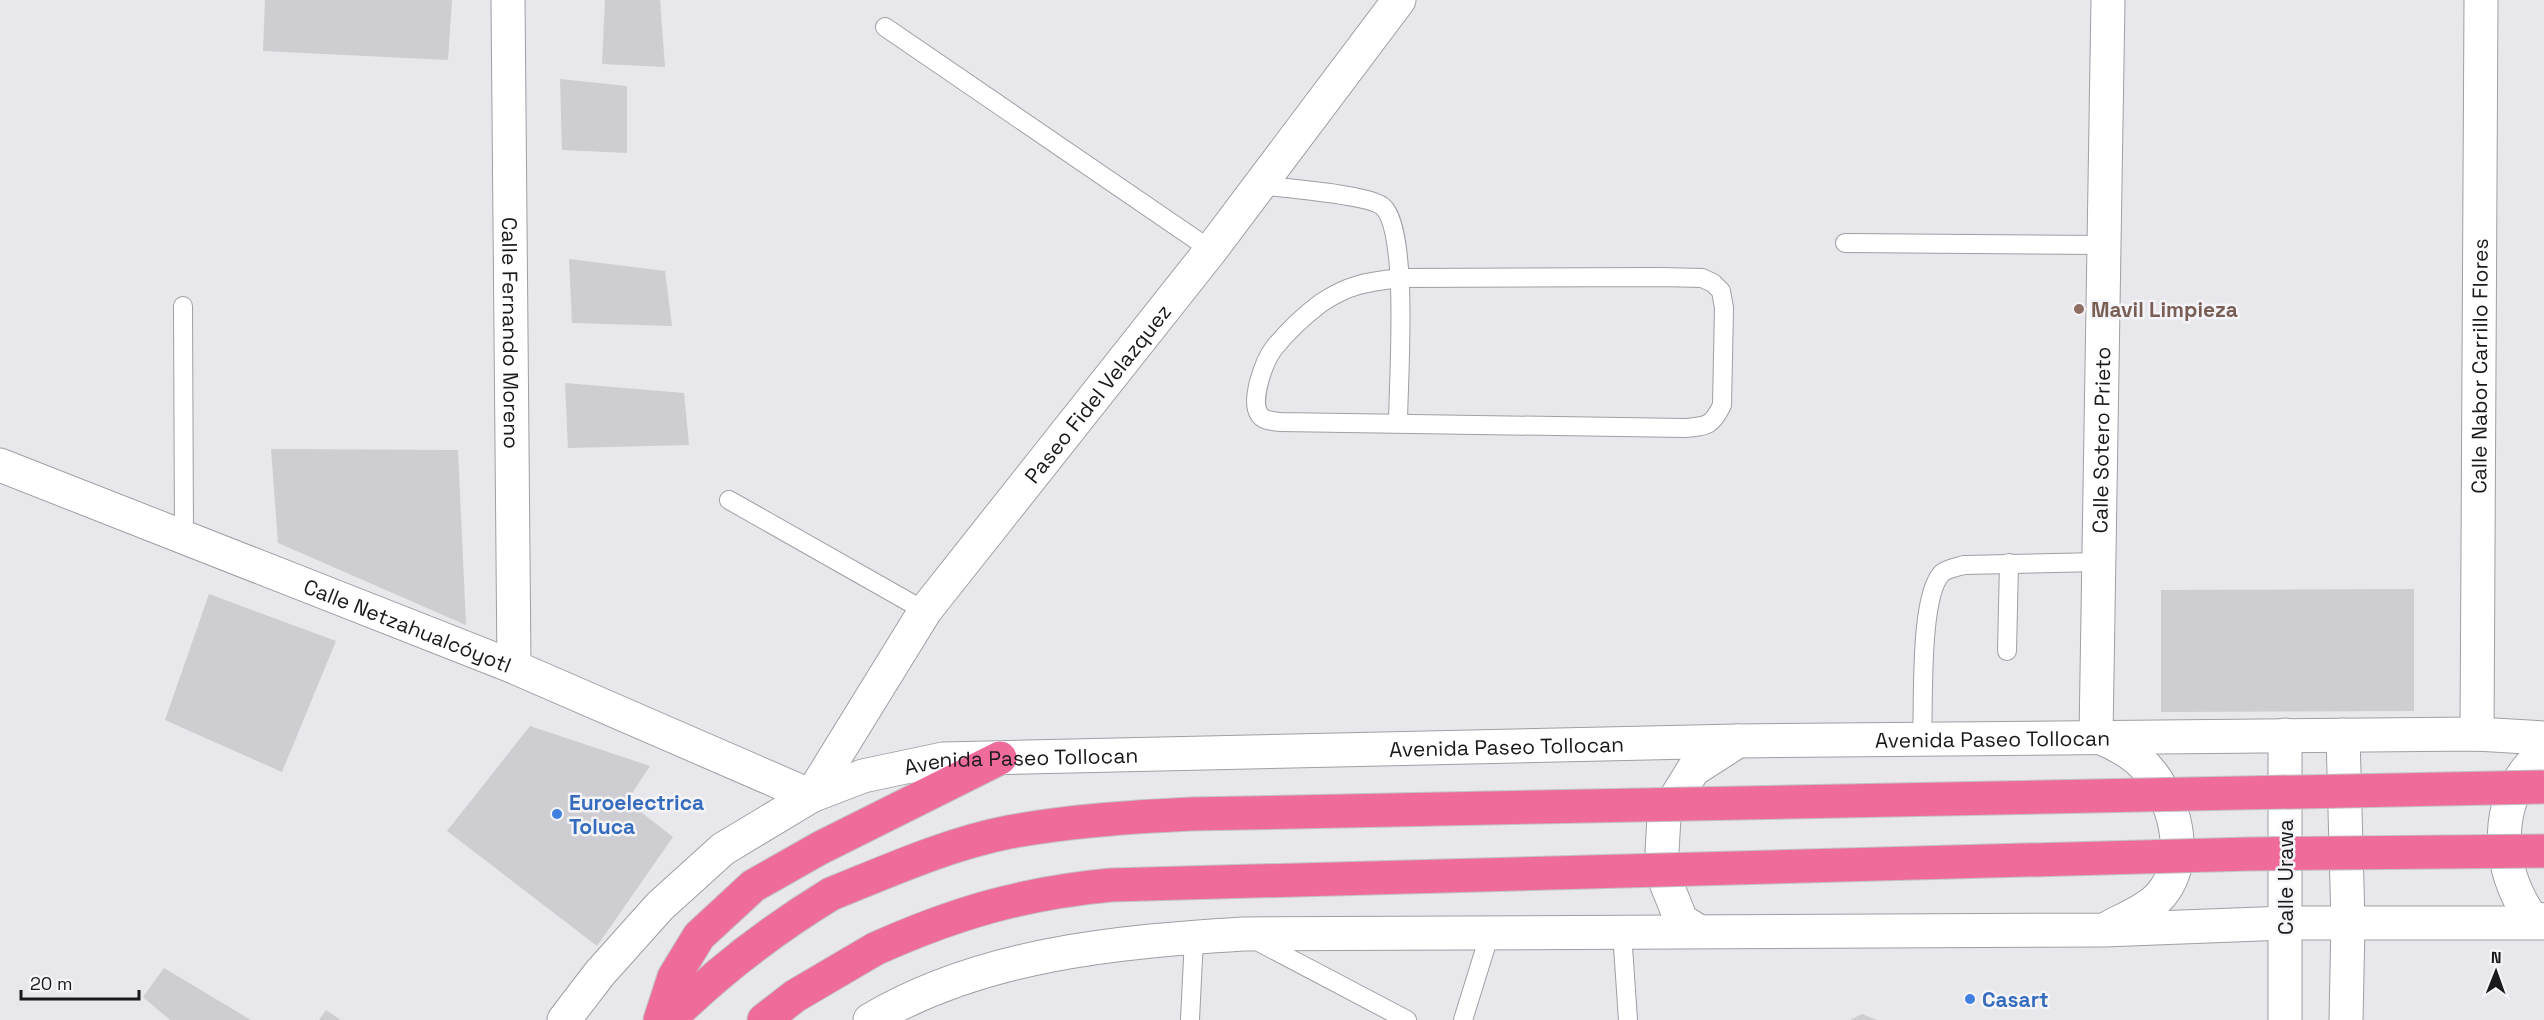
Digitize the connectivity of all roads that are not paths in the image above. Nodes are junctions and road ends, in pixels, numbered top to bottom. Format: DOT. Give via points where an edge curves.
graph roads {
  1 [pos="508,0"];
  2 [pos="1399,0"];
  3 [pos="2108,0"];
  4 [pos="2481,0"];
  5 [pos="885,27"];
  6 [pos="1259,185"];
  7 [pos="1845,243"];
  8 [pos="2104,245"];
  9 [pos="1211,250"];
  10 [pos="1400,278"];
  11 [pos="183,306"];
  12 [pos="1398,423"];
  13 [pos="0,465"];
  14 [pos="729,500"];
  15 [pos="183,537"];
  16 [pos="2099,562"];
  17 [pos="2009,563"];
  18 [pos="925,611"];
  19 [pos="2007,651"];
  20 [pos="514,667"];
  21 [pos="2477,734"];
  22 [pos="2285,735"];
  23 [pos="2343,735"];
  24 [pos="2096,736"];
  25 [pos="1922,738"];
  26 [pos="2544,738"];
  27 [pos="1738,741"];
  28 [pos="2544,752"];
  29 [pos="1000,758"];
  30 [pos="2544,787"];
  31 [pos="811,796"];
  32 [pos="2544,851"];
  33 [pos="2544,921"];
  34 [pos="2286,923"];
  35 [pos="2348,923"];
  36 [pos="2104,930"];
  37 [pos="1698,931"];
  38 [pos="1622,932"];
  39 [pos="1490,933"];
  40 [pos="1243,934"];
  41 [pos="1194,938"];
  42 [pos="564,1020"];
  43 [pos="660,1020"];
  44 [pos="669,1020"];
  45 [pos="764,1020"];
  46 [pos="870,1020"];
  47 [pos="1190,1020"];
  48 [pos="1407,1020"];
  49 [pos="1463,1020"];
  50 [pos="1628,1020"];
  51 [pos="2285,1020"];
  52 [pos="2346,1020"];
  1 -- 20 [label="main road, Calle Fernando Moreno"];
  2 -- 6 [label="main road, Paseo Fidel Velazquez"];
  3 -- 8 [label="main road, Calle Sotero Prieto"];
  4 -- 21 [label="main road, Calle Nabor Carrillo Flores"];
  5 -- 9 [label="lane"];
  6 -- 9 [label="main road, Paseo Fidel Velazquez"];
  6 -- 10 [label="lane" via="1362,198 1382,206 1393,223"];
  7 -- 8 [label="lane"];
  8 -- 16 [label="main road, Calle Sotero Prieto"];
  9 -- 18 [label="main road, Paseo Fidel Velazquez"];
  10 -- 12 [label="lane"];
  10 -- 12 [label="lane" via="1360,283 1320,304 1272,350 1261,373 1256,404 1260,416 1268,421"];
  10 -- 12 [label="lane" via="1702,279 1721,291 1724,308 1722,405 1715,419 1705,427"];
  11 -- 15 [label="lane"];
  13 -- 15 [label="main road, Calle Netzahualcóyotl"];
  14 -- 18 [label="lane"];
  15 -- 20 [label="main road, Calle Netzahualcóyotl"];
  16 -- 17 [label="lane"];
  16 -- 24 [label="main road, Calle Sotero Prieto"];
  17 -- 19 [label="lane"];
  17 -- 25 [label="lane" via="1964,565 1943,572 1932,589 1927,615"];
  18 -- 31 [label="main road, Paseo Fidel Velazquez"];
  20 -- 31 [label="main road, Calle Netzahualcóyotl"];
  21 -- 23 [label="main road, Avenida Paseo Tollocan"];
  21 -- 26 [label="main road, Avenida Paseo Tollocan"];
  22 -- 23 [label="main road, Avenida Paseo Tollocan"];
  22 -- 24 [label="main road, Avenida Paseo Tollocan"];
  22 -- 34 [label="main road, Calle Urawa"];
  23 -- 35 [label="main road"];
  24 -- 25 [label="main road, Avenida Paseo Tollocan"];
  24 -- 36 [label="main road" via="2117,744 2151,772 2172,811 2177,854 2173,876 2156,900"];
  25 -- 27 [label="main road, Avenida Paseo Tollocan"];
  27 -- 29 [label="main road, Avenida Paseo Tollocan"];
  27 -- 37 [label="main road" via="1693,770 1665,817 1661,870 1681,920"];
  28 -- 33 [label="main road" via="2524,774 2512,797 2503,848 2517,897 2531,918"];
  29 -- 31 [label="main road, Avenida Paseo Tollocan" via="943,759 863,776"];
  29 -- 43 [label="highway" via="753,886 699,936 674,977"];
  30 -- 44 [label="highway, bridge" via="1203,813 1102,819 1007,832 917,859 831,894 739,956"];
  31 -- 42 [label="main road, Avenida Paseo Tollocan" via="723,849 660,906"];
  32 -- 45 [label="highway, bridge" via="2249,854 1064,889 969,911 921,928 875,949 795,996"];
  33 -- 35 [label="main road"];
  34 -- 35 [label="main road"];
  34 -- 36 [label="main road"];
  34 -- 51 [label="main road, Calle Urawa"];
  35 -- 52 [label="main road"];
  36 -- 37 [label="main road"];
  37 -- 38 [label="main road"];
  38 -- 39 [label="main road"];
  38 -- 50 [label="lane"];
  39 -- 40 [label="main road"];
  39 -- 49 [label="lane"];
  40 -- 41 [label="main road"];
  40 -- 48 [label="lane"];
  41 -- 46 [label="main road" via="1108,946 999,967 940,985"];
  41 -- 47 [label="lane"];
}
